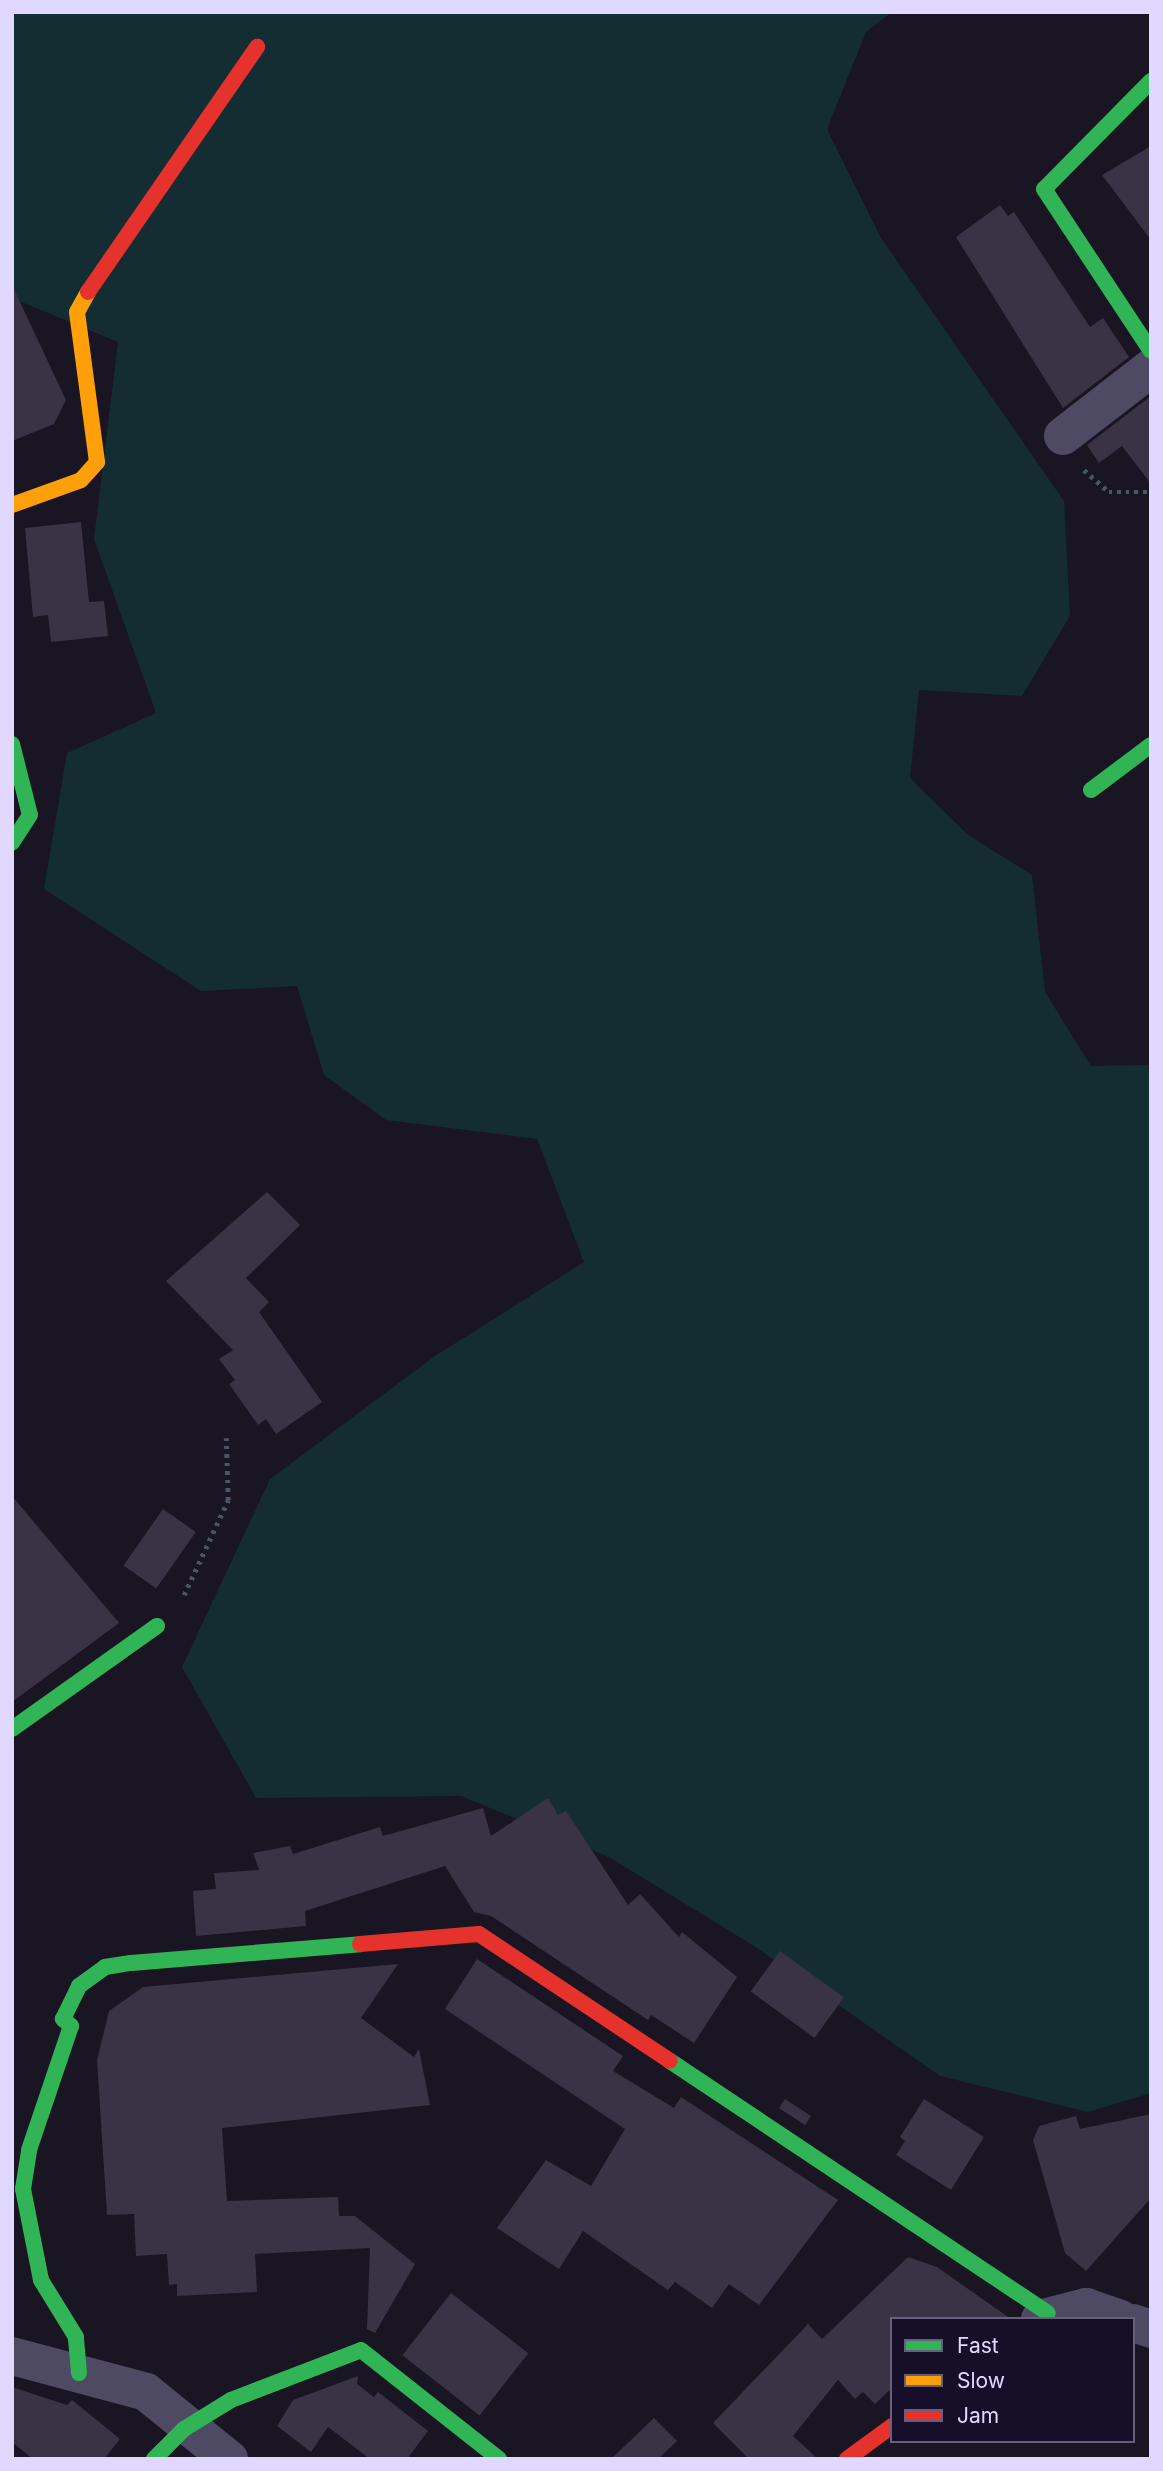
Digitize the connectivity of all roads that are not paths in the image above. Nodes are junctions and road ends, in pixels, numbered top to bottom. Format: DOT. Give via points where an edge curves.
graph roads {
  1 [pos="257,47"];
  2 [pos="1151,81"];
  3 [pos="1151,351"];
  4 [pos="1151,368"];
  5 [pos="1063,436"];
  6 [pos="12,505"];
  7 [pos="12,744"];
  8 [pos="1151,745"];
  9 [pos="1091,790"];
  10 [pos="12,843"];
  11 [pos="157,1626"];
  12 [pos="12,1729"];
  13 [pos="1044,2316"];
  14 [pos="1115,2317"];
  15 [pos="12,2356"];
  16 [pos="79,2374"];
  17 [pos="890,2427"];
  18 [pos="184,2429"];
  19 [pos="153,2459"];
  20 [pos="229,2459"];
  21 [pos="499,2459"];
  22 [pos="847,2459"];
  1 -- 6 [label="street" via="101,267 77,312 74,327 97,462 81,480"];
  2 -- 3 [label="street" via="1044,189"];
  4 -- 5 [label="street"];
  7 -- 10 [label="street" via="30,815"];
  8 -- 9 [label="street"];
  11 -- 12 [label="street"];
  13 -- 14 [label="street" via="1086,2307"];
  13 -- 16 [label="street" via="479,1934 131,1963 105,1967 79,1986 63,2019 71,2025 29,2150 23,2189 41,2280 76,2337"];
  15 -- 16 [label="street"];
  16 -- 18 [label="street" via="146,2392"];
  17 -- 22 [label="street"];
  18 -- 19 [label="street"];
  18 -- 20 [label="street"];
  18 -- 21 [label="street" via="231,2400 362,2350"];
}
